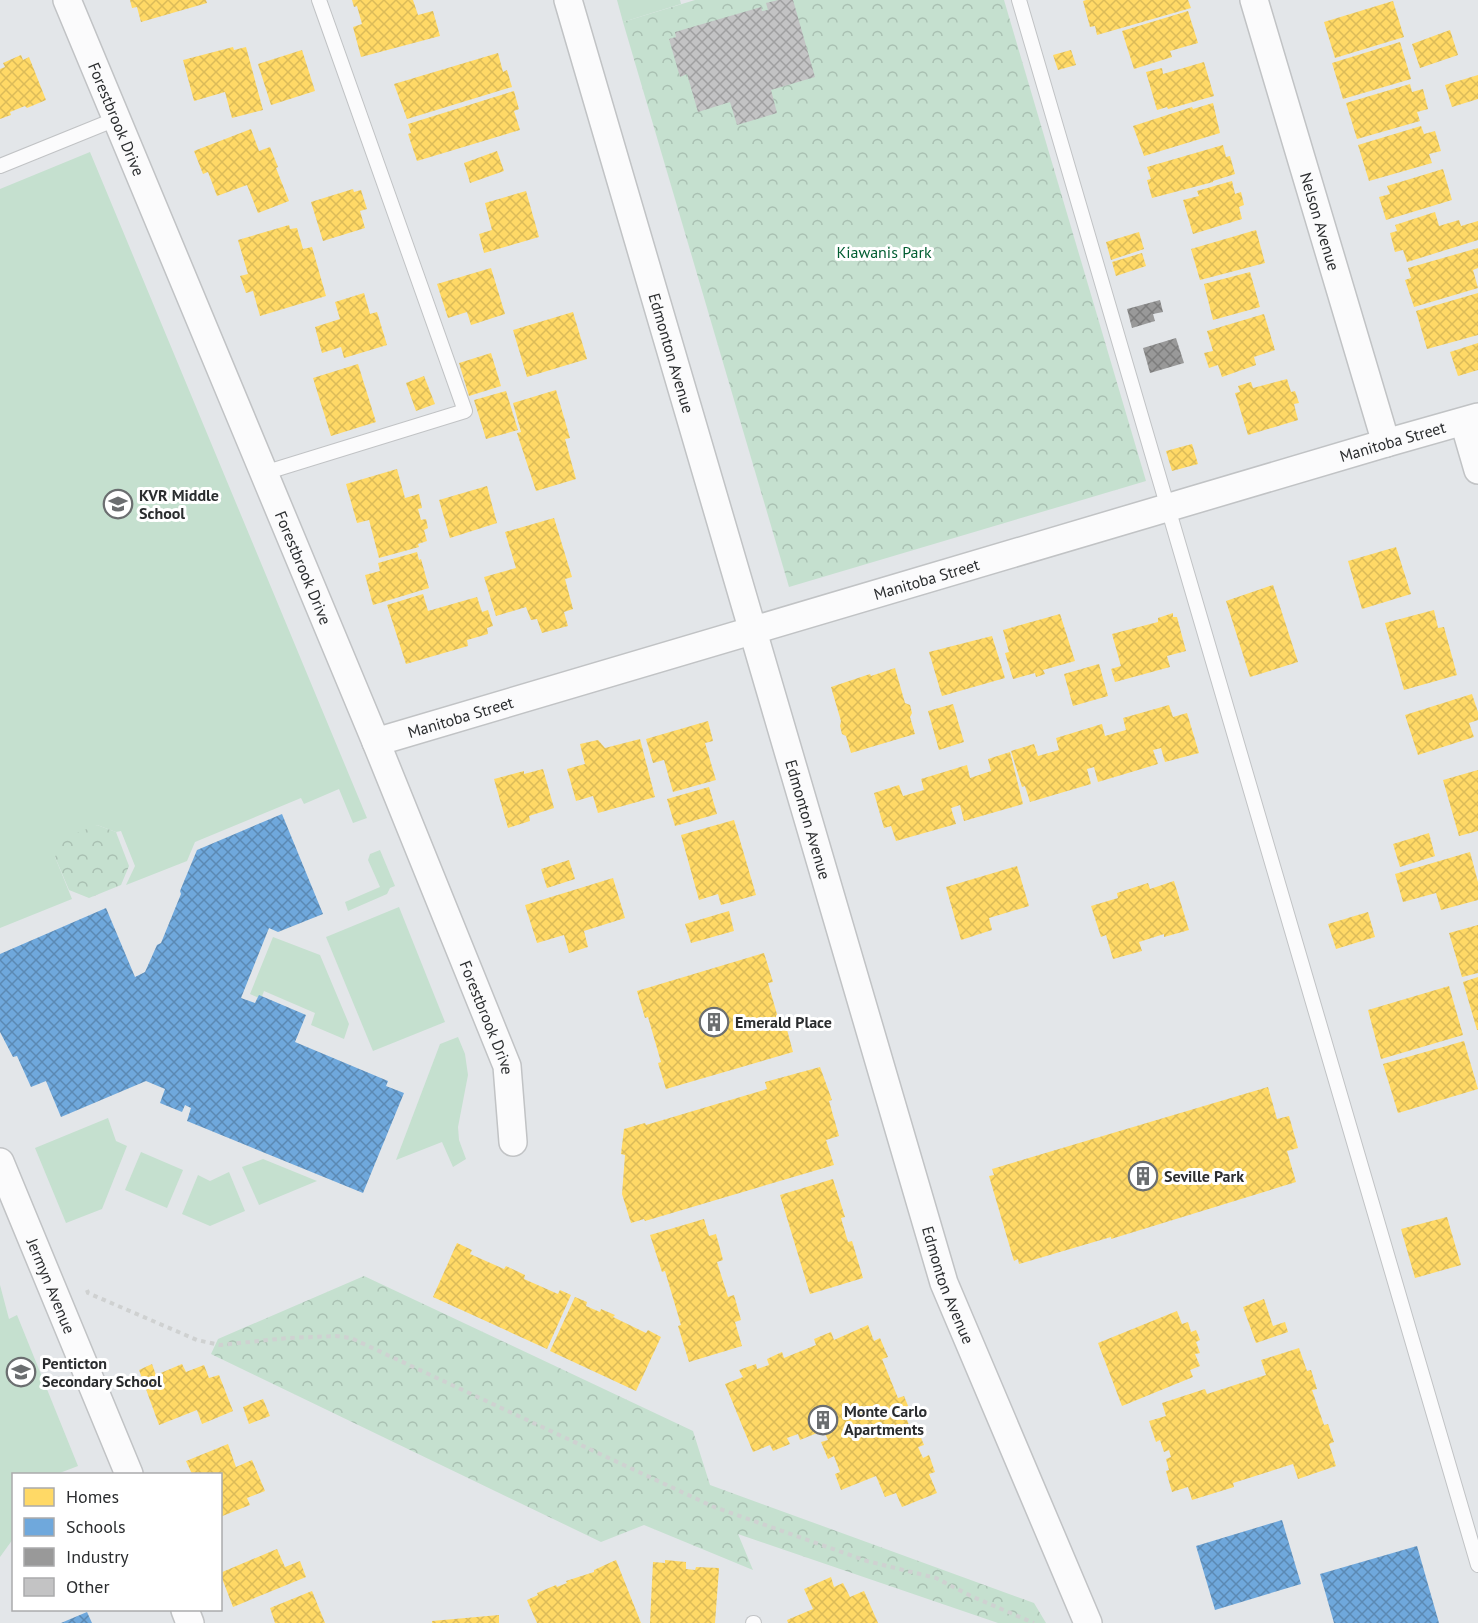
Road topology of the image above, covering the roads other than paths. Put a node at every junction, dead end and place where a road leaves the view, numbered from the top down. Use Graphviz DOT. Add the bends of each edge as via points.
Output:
graph roads {
  1 [pos="67,0"];
  2 [pos="319,0"];
  3 [pos="568,0"];
  4 [pos="1019,0"];
  5 [pos="1254,0"];
  6 [pos="116,119"];
  7 [pos="0,166"];
  8 [pos="1471,420"];
  9 [pos="1386,443"];
  10 [pos="1478,470"];
  11 [pos="264,473"];
  12 [pos="1167,507"];
  13 [pos="752,632"];
  14 [pos="376,742"];
  15 [pos="513,1142"];
  16 [pos="0,1162"];
  17 [pos="129,1473"];
  18 [pos="1478,1565"];
  19 [pos="1088,1623"];
  1 -- 6 [label="street, Forestbrook Drive"];
  2 -- 11 [label="lane" via="465,411"];
  3 -- 13 [label="street, Edmonton Avenue"];
  4 -- 12 [label="lane"];
  5 -- 9 [label="street, Nelson Avenue"];
  6 -- 7 [label="lane"];
  6 -- 11 [label="street, Forestbrook Drive"];
  8 -- 9 [label="street, Manitoba Street"];
  8 -- 10 [label="street"];
  9 -- 12 [label="street, Manitoba Street"];
  11 -- 14 [label="street, Forestbrook Drive"];
  12 -- 13 [label="street, Manitoba Street"];
  12 -- 18 [label="lane"];
  13 -- 14 [label="street, Manitoba Street"];
  13 -- 19 [label="street, Edmonton Avenue" via="945,1282"];
  14 -- 15 [label="street, Forestbrook Drive" via="507,1066"];
  16 -- 17 [label="street, Jermyn Avenue"];
}
